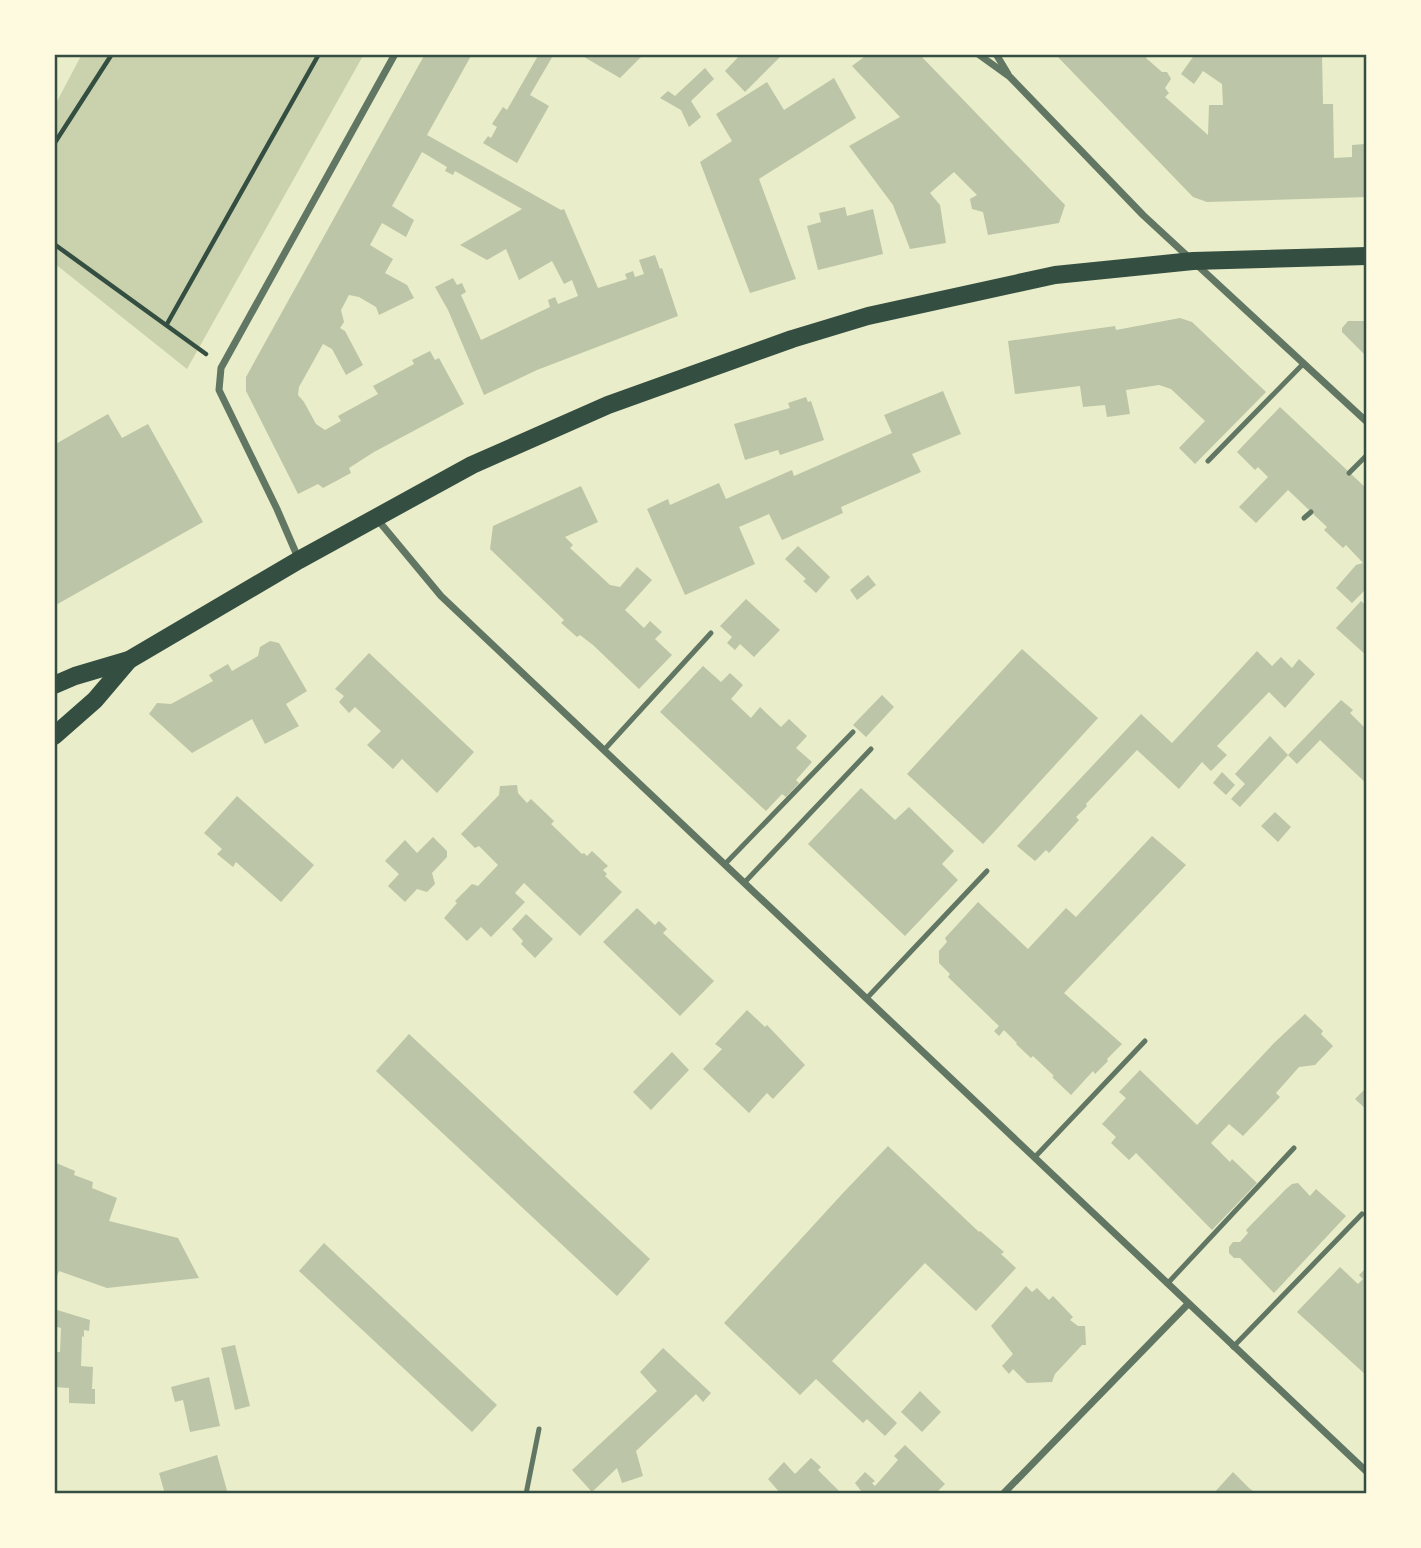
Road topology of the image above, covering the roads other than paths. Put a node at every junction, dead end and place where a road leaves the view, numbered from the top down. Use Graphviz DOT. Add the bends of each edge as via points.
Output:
graph roads {
  1 [pos="395,54"];
  2 [pos="978,54"];
  3 [pos="996,54"];
  4 [pos="1010,78"];
  5 [pos="1367,256"];
  6 [pos="1193,261"];
  7 [pos="1304,363"];
  8 [pos="1367,422"];
  9 [pos="1367,455"];
  10 [pos="1208,461"];
  11 [pos="1349,473"];
  12 [pos="1311,512"];
  13 [pos="376,517"];
  14 [pos="1304,518"];
  15 [pos="299,560"];
  16 [pos="711,633"];
  17 [pos="129,660"];
  18 [pos="64,678"];
  19 [pos="853,732"];
  20 [pos="54,736"];
  21 [pos="871,749"];
  22 [pos="604,750"];
  23 [pos="725,864"];
  24 [pos="987,872"];
  25 [pos="744,883"];
  26 [pos="866,999"];
  27 [pos="1145,1041"];
  28 [pos="1294,1148"];
  29 [pos="1034,1158"];
  30 [pos="1362,1214"];
  31 [pos="1167,1284"];
  32 [pos="1188,1304"];
  33 [pos="1233,1347"];
  34 [pos="539,1429"];
  35 [pos="1367,1472"];
  36 [pos="524,1493"];
  37 [pos="1003,1494"];
  1 -- 15 [label="street" via="221,368 219,390"];
  2 -- 4 [label="street"];
  3 -- 4 [label="street"];
  4 -- 6 [label="street"];
  5 -- 6 [label="main road"];
  6 -- 7 [label="street"];
  6 -- 13 [label="main road" via="1055,275 868,316 608,405 471,465"];
  7 -- 8 [label="street"];
  7 -- 10 [label="lane"];
  9 -- 11 [label="lane"];
  12 -- 14 [label="lane"];
  13 -- 15 [label="main road"];
  13 -- 22 [label="street" via="438,593"];
  15 -- 17 [label="main road"];
  16 -- 22 [label="lane"];
  17 -- 18 [label="main road"];
  17 -- 20 [label="main road" via="95,700"];
  19 -- 23 [label="lane"];
  21 -- 25 [label="lane"];
  22 -- 23 [label="street"];
  23 -- 25 [label="street"];
  24 -- 26 [label="lane"];
  25 -- 26 [label="street"];
  26 -- 29 [label="street"];
  27 -- 29 [label="lane"];
  28 -- 31 [label="lane"];
  29 -- 31 [label="street"];
  30 -- 33 [label="lane"];
  31 -- 32 [label="street"];
  32 -- 33 [label="street"];
  32 -- 37 [label="street"];
  33 -- 35 [label="street"];
  34 -- 36 [label="lane"];
}
